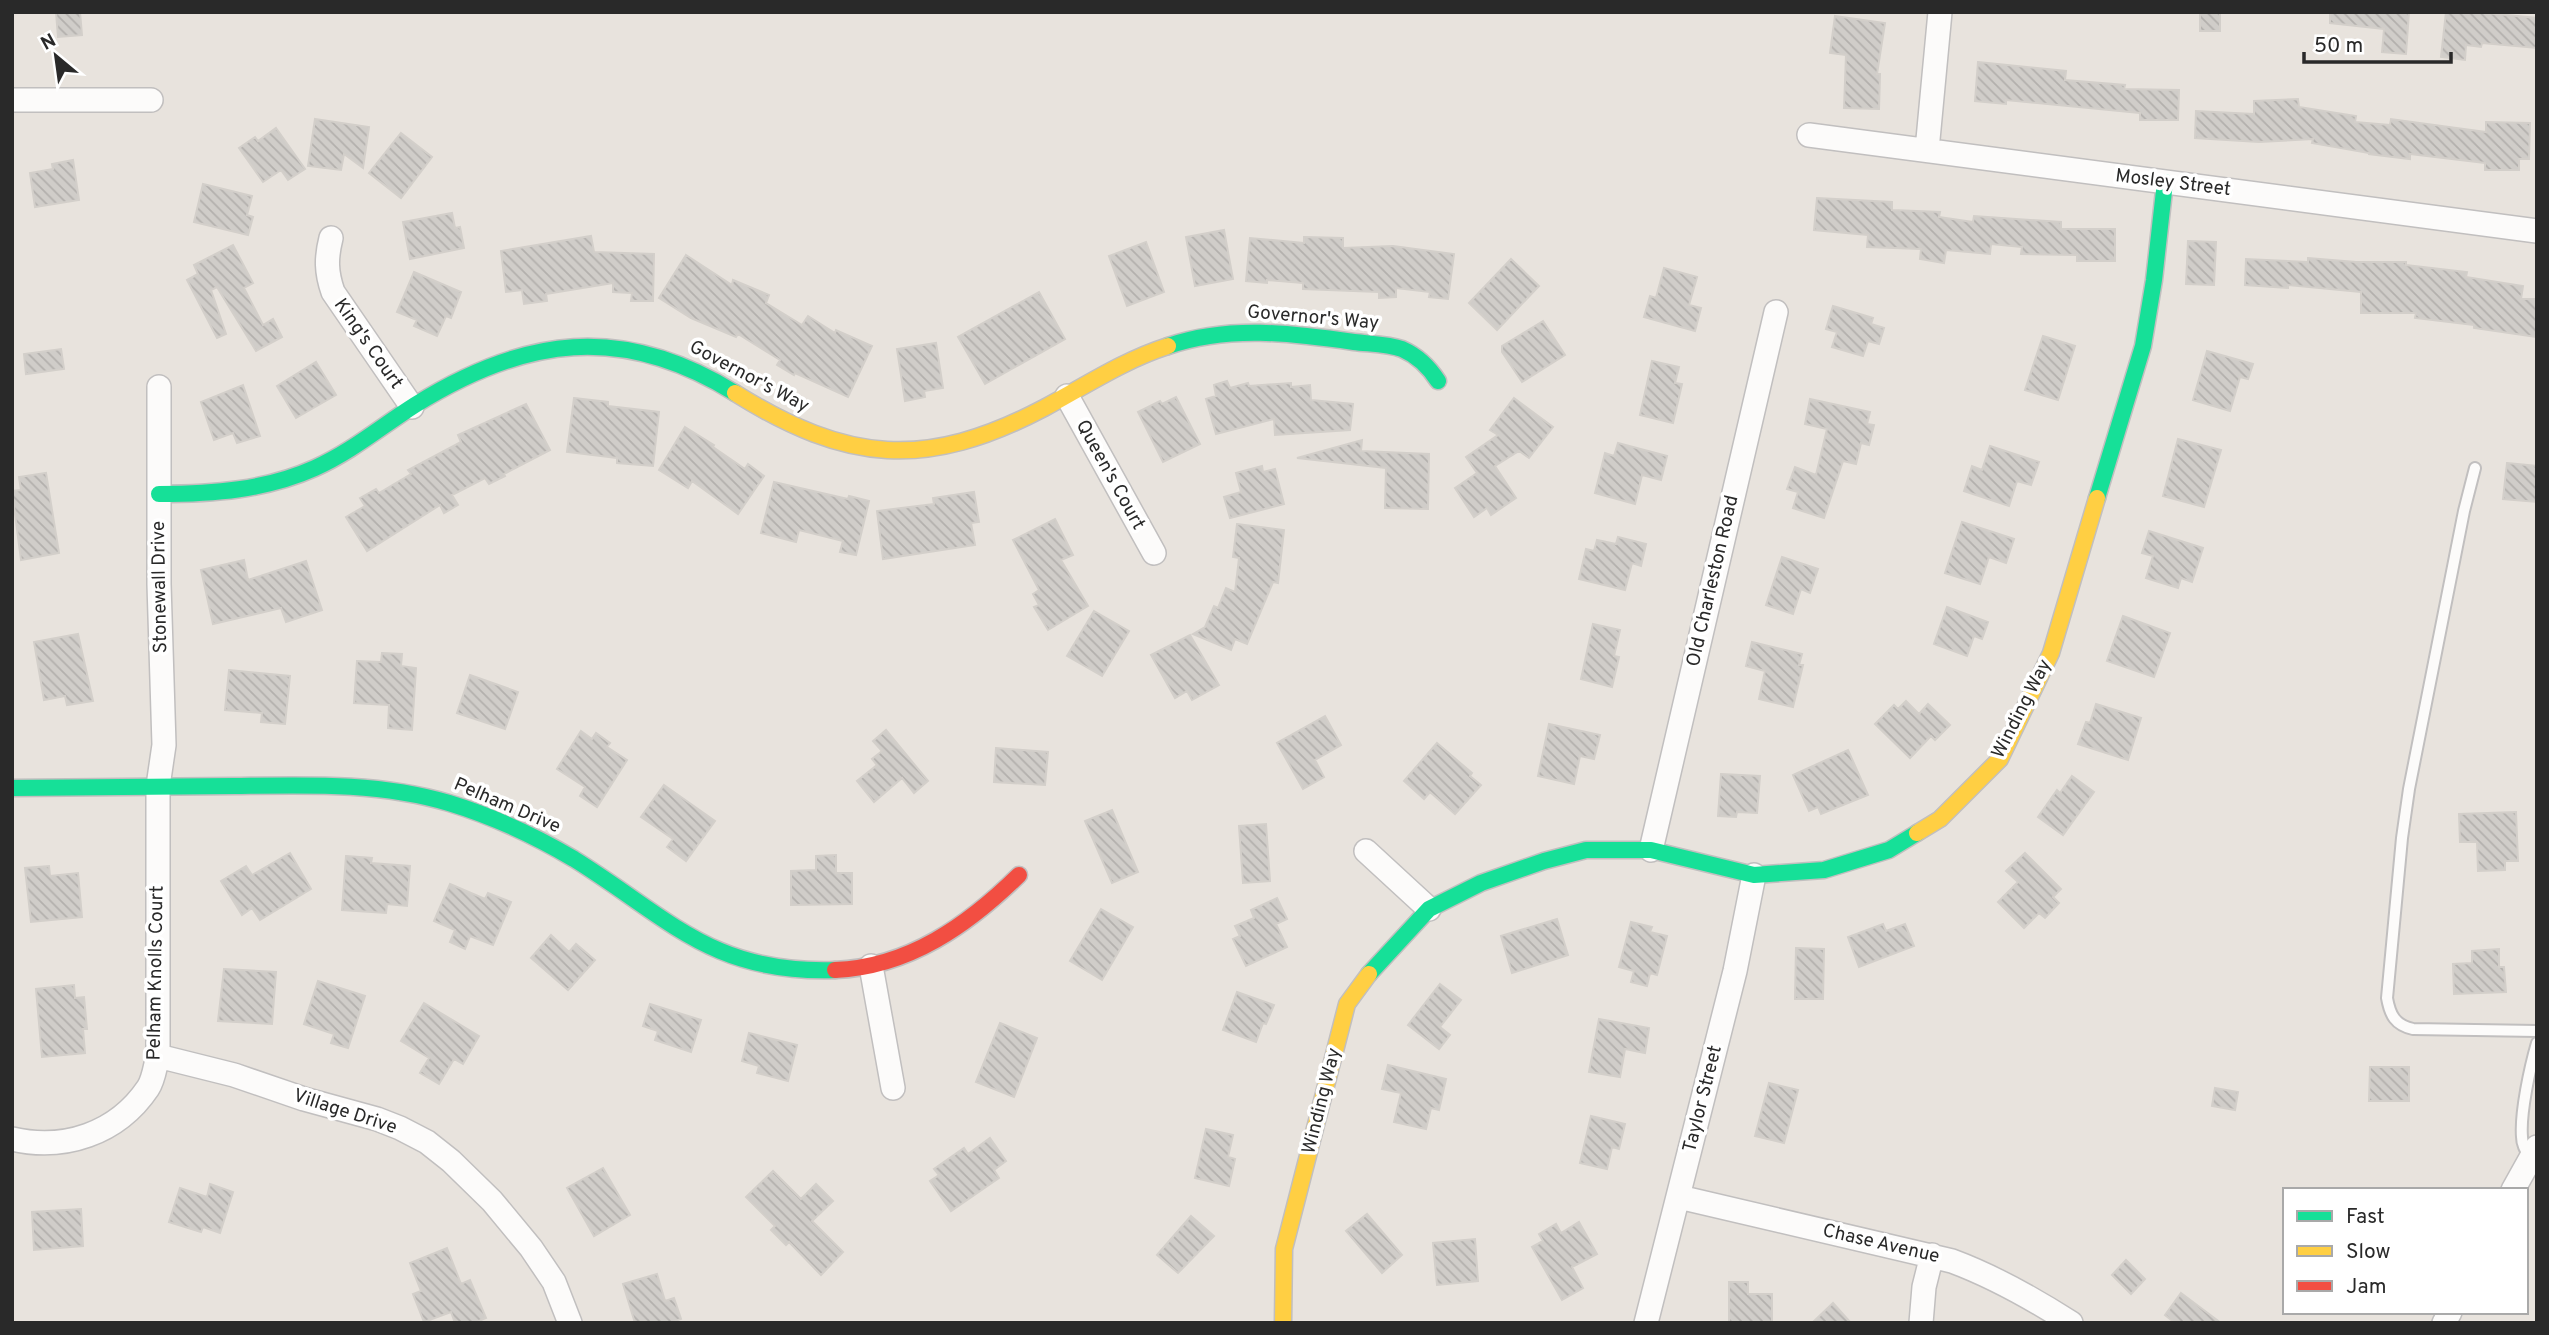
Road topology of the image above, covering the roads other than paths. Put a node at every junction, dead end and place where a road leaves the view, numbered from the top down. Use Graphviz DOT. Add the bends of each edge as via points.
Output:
graph roads {
  1 [pos="1940,12"];
  2 [pos="12,100"];
  3 [pos="151,100"];
  4 [pos="1809,135"];
  5 [pos="1927,150"];
  6 [pos="2165,182"];
  7 [pos="2537,231"];
  8 [pos="331,238"];
  9 [pos="1776,312"];
  10 [pos="1438,381"];
  11 [pos="159,387"];
  12 [pos="1067,396"];
  13 [pos="412,407"];
  14 [pos="2475,468"];
  15 [pos="159,494"];
  16 [pos="1154,553"];
  17 [pos="159,786"];
  18 [pos="12,788"];
  19 [pos="1651,850"];
  20 [pos="1366,851"];
  21 [pos="1019,875"];
  22 [pos="1754,875"];
  23 [pos="1429,909"];
  24 [pos="871,966"];
  25 [pos="2537,1031"];
  26 [pos="2537,1043"];
  27 [pos="158,1056"];
  28 [pos="893,1088"];
  29 [pos="12,1139"];
  30 [pos="2533,1153"];
  31 [pos="2514,1188"];
  32 [pos="1679,1198"];
  33 [pos="1932,1255"];
  34 [pos="570,1323"];
  35 [pos="1283,1323"];
  36 [pos="1646,1323"];
  37 [pos="1921,1323"];
  38 [pos="2071,1323"];
  1 -- 5 [label="street"];
  2 -- 3 [label="street"];
  4 -- 5 [label="street, Mosley Street"];
  5 -- 6 [label="street, Mosley Street"];
  6 -- 7 [label="street, Mosley Street"];
  6 -- 22 [label="street, Winding Way" via="2143,346 2051,653 2000,759 1940,819 1889,850 1824,870"];
  8 -- 13 [label="street, King's Court" via="326,258 333,292"];
  9 -- 19 [label="street, Old Charleston Road"];
  10 -- 12 [label="street, Governor's Way" via="1416,355 1399,348 1249,331 1201,336 1155,349"];
  11 -- 15 [label="street, Stonewall Drive"];
  12 -- 13 [label="street, Governor's Way" via="1027,419 967,442 925,450 882,450 811,434 677,362 645,353 582,347 491,364"];
  12 -- 16 [label="street, Queen's Court"];
  13 -- 15 [label="street, Governor's Way" via="310,471 270,485 208,495"];
  14 -- 25 [label="lane" via="2409,789 2387,998 2389,1011 2403,1027"];
  15 -- 17 [label="street, Stonewall Drive" via="164,744"];
  17 -- 18 [label="street, Pelham Drive"];
  17 -- 24 [label="street, Pelham Drive" via="334,785 432,798 558,850 672,927 721,953 807,971"];
  17 -- 27 [label="street, Pelham Knolls Court"];
  19 -- 22 [label="street, Winding Way"];
  19 -- 23 [label="street, Winding Way" via="1586,850 1544,861 1481,883"];
  20 -- 23 [label="street"];
  21 -- 24 [label="street, Pelham Drive" via="973,917 928,946"];
  22 -- 32 [label="street, Taylor Street"];
  23 -- 35 [label="street, Winding Way" via="1347,1004 1284,1249"];
  24 -- 28 [label="street"];
  26 -- 30 [label="lane" via="2522,1136 2525,1149"];
  27 -- 29 [label="street, Pelham Knolls Court" via="149,1086 114,1121 94,1133 50,1144"];
  27 -- 34 [label="street, Village Drive" via="377,1119 426,1142 492,1201 531,1248 554,1282"];
  30 -- 31 [label="street"];
  32 -- 33 [label="street, Chase Avenue"];
  32 -- 36 [label="street, Taylor Street"];
  33 -- 37 [label="street"];
  33 -- 38 [label="street, Chase Avenue" via="1988,1274"];
}
